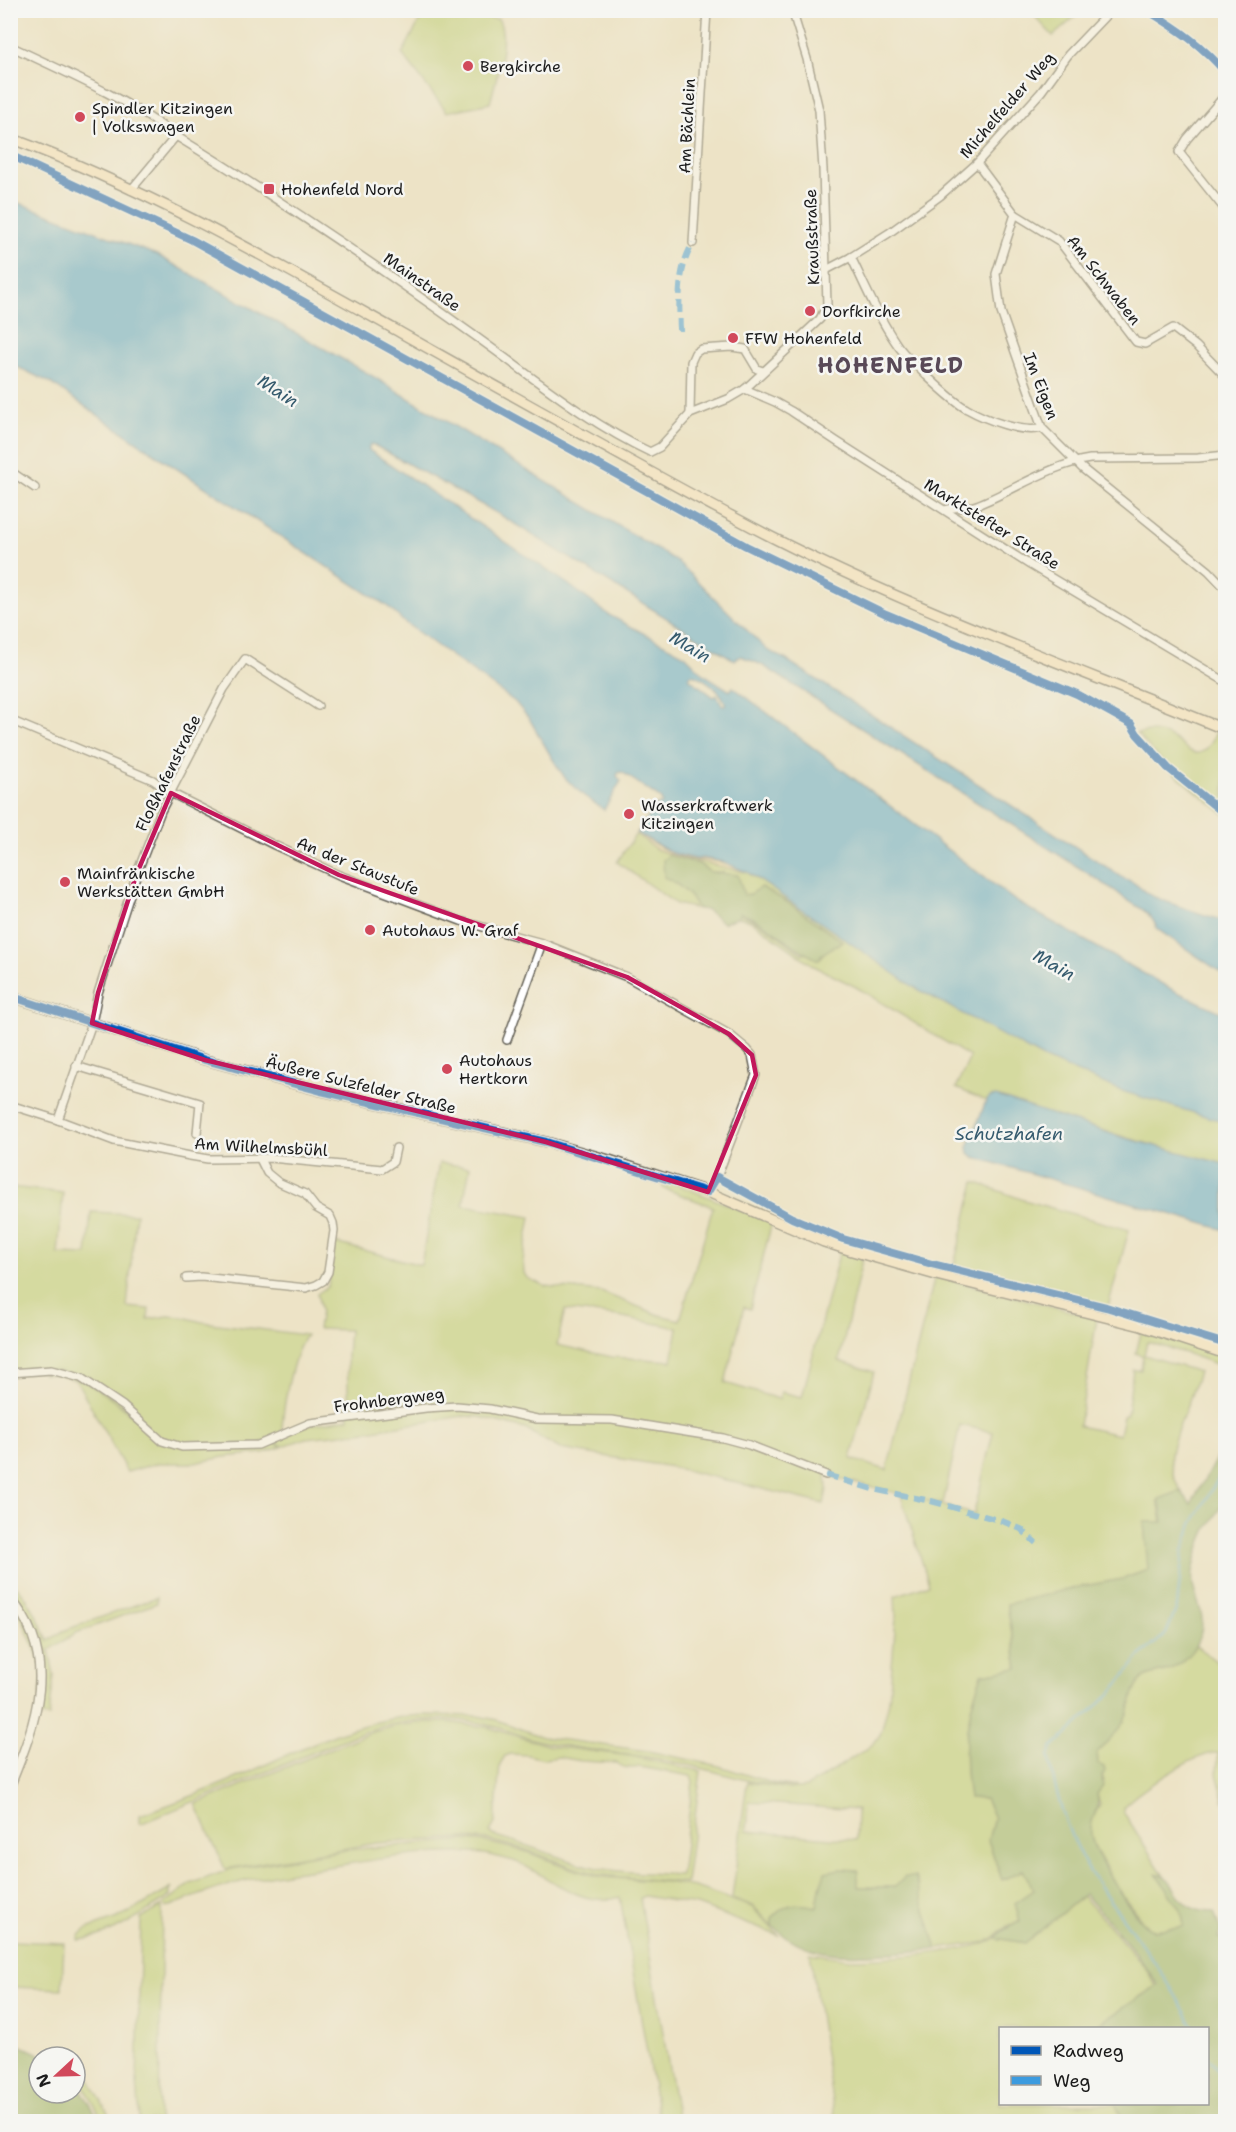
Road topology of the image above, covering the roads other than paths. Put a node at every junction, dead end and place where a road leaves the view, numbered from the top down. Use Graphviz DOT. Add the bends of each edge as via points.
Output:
graph roads {
  1 [pos="707,10"];
  2 [pos="792,10"];
  3 [pos="1111,10"];
  4 [pos="1148,10"];
  5 [pos="10,46"];
  6 [pos="1226,73"];
  7 [pos="1226,94"];
  8 [pos="176,136"];
  9 [pos="10,138"];
  10 [pos="977,163"];
  11 [pos="131,190"];
  12 [pos="1226,211"];
  13 [pos="1015,214"];
  14 [pos="693,243"];
  15 [pos="851,257"];
  16 [pos="828,268"];
  17 [pos="763,371"];
  18 [pos="1226,377"];
  19 [pos="745,389"];
  20 [pos="690,414"];
  21 [pos="1042,428"];
  22 [pos="650,452"];
  23 [pos="1226,454"];
  24 [pos="1076,461"];
  25 [pos="10,471"];
  26 [pos="35,488"];
  27 [pos="945,510"];
  28 [pos="1226,589"];
  29 [pos="1226,682"];
  30 [pos="1226,704"];
  31 [pos="318,706"];
  32 [pos="10,720"];
  33 [pos="1222,728"];
  34 [pos="171,793"];
  35 [pos="542,943"];
  36 [pos="10,996"];
  37 [pos="92,1023"];
  38 [pos="507,1040"];
  39 [pos="76,1065"];
  40 [pos="10,1105"];
  41 [pos="58,1120"];
  42 [pos="197,1133"];
  43 [pos="396,1148"];
  44 [pos="260,1158"];
  45 [pos="708,1192"];
  46 [pos="186,1278"];
  47 [pos="1226,1354"];
  48 [pos="10,1373"];
  49 [pos="826,1475"];
  50 [pos="10,1598"];
  51 [pos="10,1786"];
  1 -- 14 [label="street, Am Bächlein"];
  2 -- 16 [label="street, Kraußstraße" via="819,110"];
  3 -- 10 [label="street, Michelfelder Weg"];
  4 -- 6 [label="street" via="1193,39"];
  5 -- 8 [label="street, Mainstraße" via="155,120"];
  7 -- 12 [label="street" via="1179,153"];
  8 -- 11 [label="street"];
  8 -- 22 [label="street, Mainstraße" via="412,290 574,408"];
  9 -- 11 [label="main road"];
  10 -- 13 [label="street"];
  10 -- 15 [label="street, Michelfelder Weg" via="940,196"];
  11 -- 33 [label="main road" via="214,229 604,447 814,559"];
  13 -- 18 [label="street, Am Schwaben" via="1059,241 1136,342 1145,344 1173,328"];
  13 -- 21 [label="street, Im Eigen" via="996,274 997,284 1001,312"];
  15 -- 16 [label="street, Michelfelder Weg"];
  15 -- 21 [label="street" via="897,345 940,387 966,409 1015,428"];
  16 -- 17 [label="street, Kraußstraße" via="827,305 820,319"];
  17 -- 19 [label="street, Kraußstraße"];
  17 -- 20 [label="street" via="757,369 745,349 701,349 691,362"];
  19 -- 20 [label="street, Kraußstraße"];
  19 -- 27 [label="street, Marktstefter Straße" via="791,411"];
  20 -- 22 [label="street, Kraußstraße" via="660,447"];
  21 -- 24 [label="street, Im Eigen"];
  23 -- 24 [label="street"];
  24 -- 27 [label="street" via="974,506"];
  24 -- 28 [label="street, Im Eigen"];
  25 -- 26 [label="street"];
  27 -- 29 [label="street, Marktstefter Straße"];
  30 -- 33 [label="street"];
  31 -- 34 [label="street, Floßhafenstraße" via="245,659 224,689"];
  32 -- 34 [label="street, An der Staustufe" via="153,780"];
  34 -- 35 [label="street, An der Staustufe" via="339,875 461,921"];
  34 -- 37 [label="street, Floßhafenstraße" via="137,873"];
  35 -- 38 [label="street"];
  35 -- 45 [label="street, An der Staustufe" via="627,977 667,998 729,1034 752,1055 756,1068 754,1083"];
  36 -- 37 [label="main road, Äußere Sulzfelder Straße"];
  37 -- 39 [label="street, Floßhafenstraße"];
  37 -- 45 [label="main road, Äußere Sulzfelder Straße" via="205,1060 546,1142"];
  39 -- 41 [label="street, Floßhafenstraße"];
  39 -- 42 [label="street" via="200,1103"];
  40 -- 41 [label="street, Am Wilhelmsbühl"];
  41 -- 44 [label="street, Am Wilhelmsbühl" via="114,1141 189,1156"];
  43 -- 44 [label="street, Am Wilhelmsbühl" via="393,1162 382,1169"];
  44 -- 46 [label="street" via="267,1173 305,1194 316,1208 330,1216 334,1231 323,1281 306,1288"];
  45 -- 47 [label="main road, Äußere Sulzfelder Straße" via="824,1242 936,1275 1141,1326"];
  48 -- 49 [label="street, Frohnbergweg" via="51,1370 81,1378 123,1406 162,1441 182,1447 258,1445 316,1422 457,1406 537,1419 612,1420 723,1438"];
  50 -- 51 [label="street" via="33,1635 40,1685 36,1716"];
}
